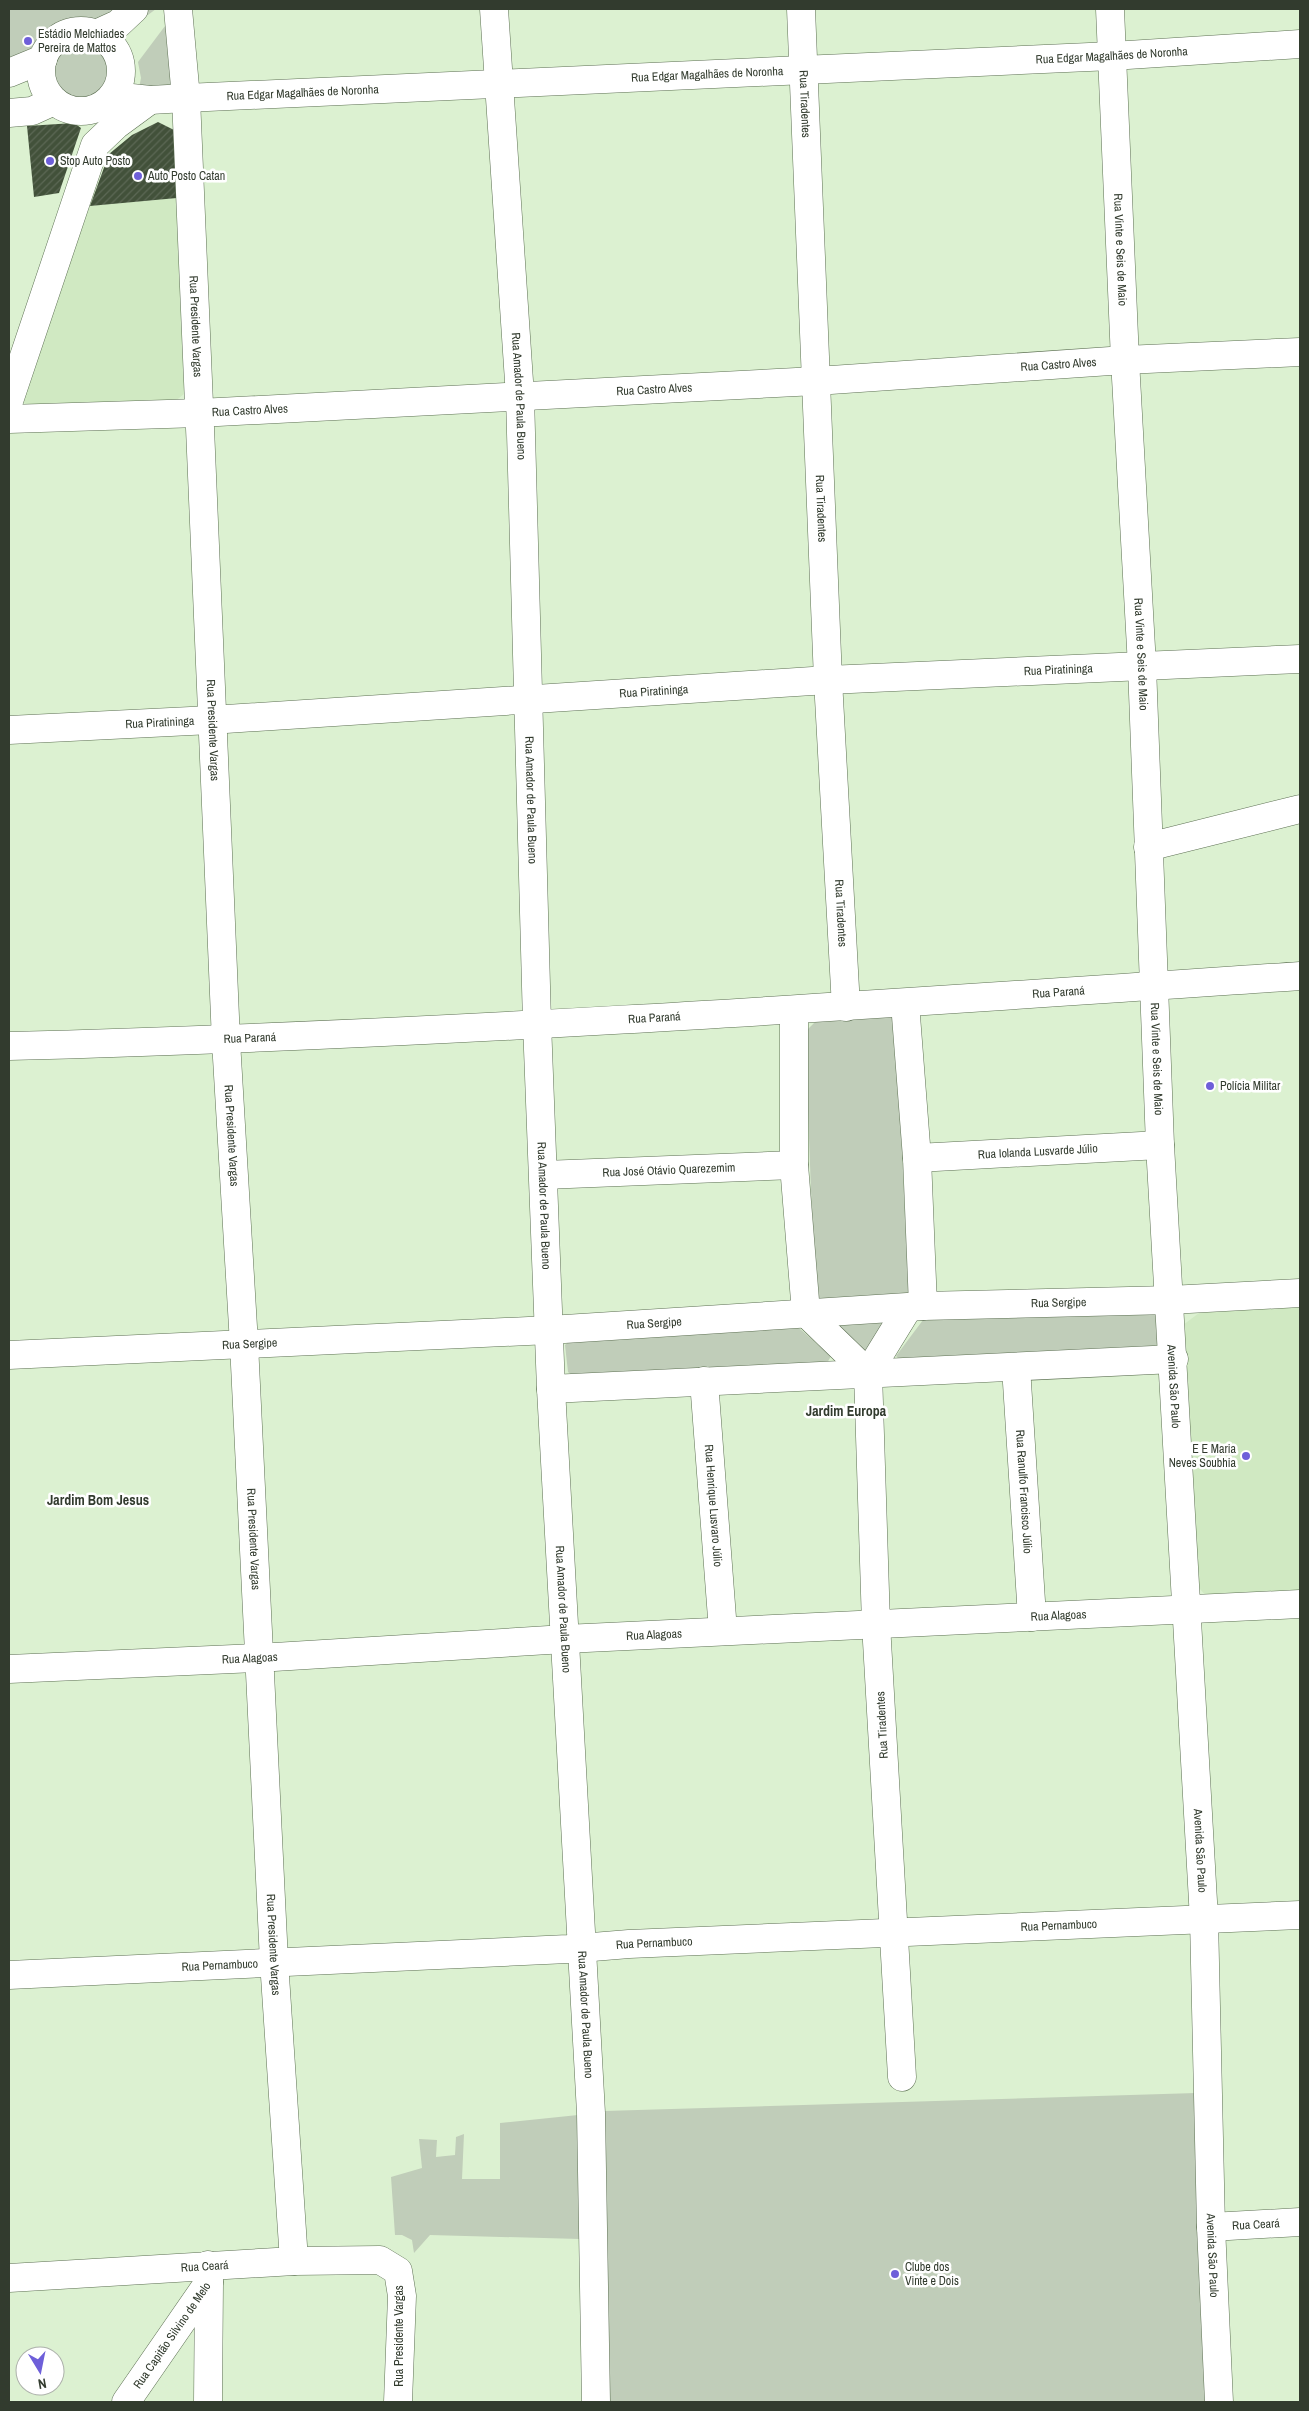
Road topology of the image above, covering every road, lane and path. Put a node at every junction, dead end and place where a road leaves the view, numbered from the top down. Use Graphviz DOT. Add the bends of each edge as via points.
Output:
graph roads {
  1 [pos="134,9"];
  2 [pos="178,9"];
  3 [pos="494,9"];
  4 [pos="801,9"];
  5 [pos="1110,9"];
  6 [pos="96,34"];
  7 [pos="1300,44"];
  8 [pos="1112,56"];
  9 [pos="43,59"];
  10 [pos="804,68"];
  11 [pos="9,73"];
  12 [pos="499,83"];
  13 [pos="186,98"];
  14 [pos="150,100"];
  15 [pos="54,101"];
  16 [pos="108,101"];
  17 [pos="9,113"];
  18 [pos="86,166"];
  19 [pos="1300,352"];
  20 [pos="1125,360"];
  21 [pos="816,381"];
  22 [pos="520,396"];
  23 [pos="9,401"];
  24 [pos="199,413"];
  25 [pos="9,419"];
  26 [pos="1300,659"];
  27 [pos="1142,666"];
  28 [pos="828,680"];
  29 [pos="529,699"];
  30 [pos="211,720"];
  31 [pos="9,730"];
  32 [pos="1300,809"];
  33 [pos="1148,847"];
  34 [pos="1300,976"];
  35 [pos="1153,986"];
  36 [pos="906,1003"];
  37 [pos="846,1007"];
  38 [pos="794,1011"];
  39 [pos="537,1023"];
  40 [pos="226,1040"];
  41 [pos="9,1046"];
  42 [pos="1160,1145"];
  43 [pos="917,1158"];
  44 [pos="794,1165"];
  45 [pos="544,1175"];
  46 [pos="1300,1293"];
  47 [pos="1170,1300"];
  48 [pos="916,1307"];
  49 [pos="806,1313"];
  50 [pos="549,1330"];
  51 [pos="244,1344"];
  52 [pos="9,1354"];
  53 [pos="1174,1359"];
  54 [pos="1016,1367"];
  55 [pos="868,1373"];
  56 [pos="704,1381"];
  57 [pos="551,1389"];
  58 [pos="1300,1604"];
  59 [pos="1186,1610"];
  60 [pos="1032,1617"];
  61 [pos="876,1624"];
  62 [pos="723,1631"];
  63 [pos="565,1639"];
  64 [pos="258,1658"];
  65 [pos="9,1669"];
  66 [pos="1300,1915"];
  67 [pos="1204,1919"];
  68 [pos="893,1933"];
  69 [pos="583,1947"];
  70 [pos="274,1961"];
  71 [pos="9,1975"];
  72 [pos="902,2077"];
  73 [pos="1300,2222"];
  74 [pos="1211,2227"];
  75 [pos="294,2260"];
  76 [pos="398,2271"];
  77 [pos="208,2274"];
  78 [pos="9,2278"];
  79 [pos="126,2402"];
  80 [pos="208,2402"];
  81 [pos="398,2402"];
  82 [pos="596,2402"];
  83 [pos="1219,2402"];
  1 -- 6 [label="street" via="118,24"];
  2 -- 13 [label="street, Rua Presidente Vargas"];
  3 -- 12 [label="street, Rua Amador de Paula Bueno"];
  4 -- 10 [label="street, Rua Tiradentes"];
  5 -- 8 [label="street, Rua Vinte e Seis de Maio"];
  6 -- 9 [label="street" via="80,31 64,35 51,44"];
  6 -- 16 [label="street" via="109,42 118,54 122,69 120,83"];
  7 -- 8 [label="street, Rua Edgar Magalhães de Noronha"];
  8 -- 10 [label="street, Rua Edgar Magalhães de Noronha"];
  8 -- 20 [label="street, Rua Vinte e Seis de Maio"];
  9 -- 11 [label="street"];
  9 -- 15 [label="street" via="41,74"];
  10 -- 12 [label="street, Rua Edgar Magalhães de Noronha"];
  10 -- 21 [label="street, Rua Tiradentes"];
  12 -- 13 [label="street, Rua Edgar Magalhães de Noronha"];
  12 -- 22 [label="street, Rua Amador de Paula Bueno"];
  13 -- 14 [label="street, Rua Edgar Magalhães de Noronha"];
  13 -- 24 [label="street, Rua Presidente Vargas"];
  14 -- 16 [label="street, Rua Edgar Magalhães de Noronha"];
  14 -- 18 [label="street" via="95,145"];
  15 -- 16 [label="street" via="69,110 87,111"];
  15 -- 17 [label="street" via="32,111"];
  16 -- 18 [label="street"];
  18 -- 23 [label="street"];
  19 -- 20 [label="street, Rua Castro Alves"];
  20 -- 21 [label="street, Rua Castro Alves"];
  20 -- 27 [label="street, Rua Vinte e Seis de Maio"];
  21 -- 22 [label="street, Rua Castro Alves"];
  21 -- 28 [label="street, Rua Tiradentes"];
  22 -- 24 [label="street, Rua Castro Alves"];
  22 -- 29 [label="street, Rua Amador de Paula Bueno"];
  24 -- 25 [label="street, Rua Castro Alves"];
  24 -- 30 [label="street, Rua Presidente Vargas"];
  26 -- 27 [label="street, Rua Piratininga"];
  27 -- 28 [label="street, Rua Piratininga"];
  27 -- 33 [label="street, Rua Vinte e Seis de Maio"];
  28 -- 29 [label="street, Rua Piratininga"];
  28 -- 37 [label="street, Rua Tiradentes"];
  29 -- 30 [label="street, Rua Piratininga"];
  29 -- 39 [label="street, Rua Amador de Paula Bueno"];
  30 -- 31 [label="street, Rua Piratininga"];
  30 -- 40 [label="street, Rua Presidente Vargas"];
  32 -- 33 [label="street"];
  33 -- 35 [label="street, Rua Vinte e Seis de Maio"];
  34 -- 35 [label="street, Rua Paraná"];
  35 -- 36 [label="street, Rua Paraná"];
  35 -- 42 [label="street, Rua Vinte e Seis de Maio"];
  36 -- 37 [label="street, Rua Paraná"];
  36 -- 43 [label="street"];
  37 -- 38 [label="street, Rua Paraná"];
  38 -- 39 [label="street, Rua Paraná"];
  38 -- 44 [label="street"];
  39 -- 40 [label="street, Rua Paraná"];
  39 -- 45 [label="street, Rua Amador de Paula Bueno"];
  40 -- 41 [label="street, Rua Paraná"];
  40 -- 51 [label="street, Rua Presidente Vargas"];
  42 -- 43 [label="street, Rua Iolanda Lusvarde Júlio"];
  42 -- 47 [label="street, Rua Vinte e Seis de Maio"];
  43 -- 48 [label="street"];
  44 -- 45 [label="street, Rua José Otávio Quarezemim"];
  44 -- 49 [label="street"];
  45 -- 50 [label="street, Rua Amador de Paula Bueno"];
  46 -- 47 [label="street, Rua Sergipe"];
  47 -- 48 [label="street, Rua Sergipe"];
  47 -- 53 [label="street, Avenida São Paulo"];
  48 -- 49 [label="street, Rua Sergipe"];
  48 -- 55 [label="street"];
  49 -- 50 [label="street, Rua Sergipe"];
  49 -- 55 [label="street"];
  50 -- 51 [label="street, Rua Sergipe"];
  50 -- 57 [label="street, Rua Amador de Paula Bueno"];
  51 -- 52 [label="street, Rua Sergipe"];
  51 -- 64 [label="street, Rua Presidente Vargas"];
  53 -- 54 [label="street"];
  53 -- 59 [label="street, Avenida São Paulo"];
  54 -- 55 [label="street"];
  54 -- 60 [label="street, Rua Ranulfo Francisco Júlio"];
  55 -- 56 [label="street"];
  55 -- 61 [label="street, Rua Tiradentes"];
  56 -- 57 [label="street"];
  56 -- 62 [label="street, Rua Henrique Lusvaro Júlio"];
  57 -- 63 [label="street, Rua Amador de Paula Bueno"];
  58 -- 59 [label="street, Rua Alagoas"];
  59 -- 60 [label="street, Rua Alagoas"];
  59 -- 67 [label="street, Avenida São Paulo"];
  60 -- 61 [label="street, Rua Alagoas"];
  61 -- 62 [label="street, Rua Alagoas"];
  61 -- 68 [label="street, Rua Tiradentes"];
  62 -- 63 [label="street, Rua Alagoas"];
  63 -- 64 [label="street, Rua Alagoas"];
  63 -- 69 [label="street, Rua Amador de Paula Bueno"];
  64 -- 65 [label="street, Rua Alagoas"];
  64 -- 70 [label="street, Rua Presidente Vargas"];
  66 -- 67 [label="street, Rua Pernambuco"];
  67 -- 68 [label="street, Rua Pernambuco"];
  67 -- 74 [label="street, Avenida São Paulo"];
  68 -- 69 [label="street, Rua Pernambuco"];
  68 -- 72 [label="street, Rua Tiradentes"];
  69 -- 70 [label="street, Rua Pernambuco"];
  69 -- 82 [label="street, Rua Amador de Paula Bueno" via="591,2113"];
  70 -- 71 [label="street, Rua Pernambuco"];
  70 -- 75 [label="street, Rua Presidente Vargas"];
  73 -- 74 [label="street, Rua Ceará"];
  74 -- 83 [label="street, Avenida São Paulo"];
  75 -- 76 [label="street, Rua Ceará" via="380,2260"];
  75 -- 77 [label="street, Rua Ceará"];
  76 -- 81 [label="street, Rua Presidente Vargas" via="402,2296"];
  77 -- 78 [label="street, Rua Ceará"];
  77 -- 79 [label="street, Rua Capitão Silvino de Melo"];
  77 -- 80 [label="street"];
}
